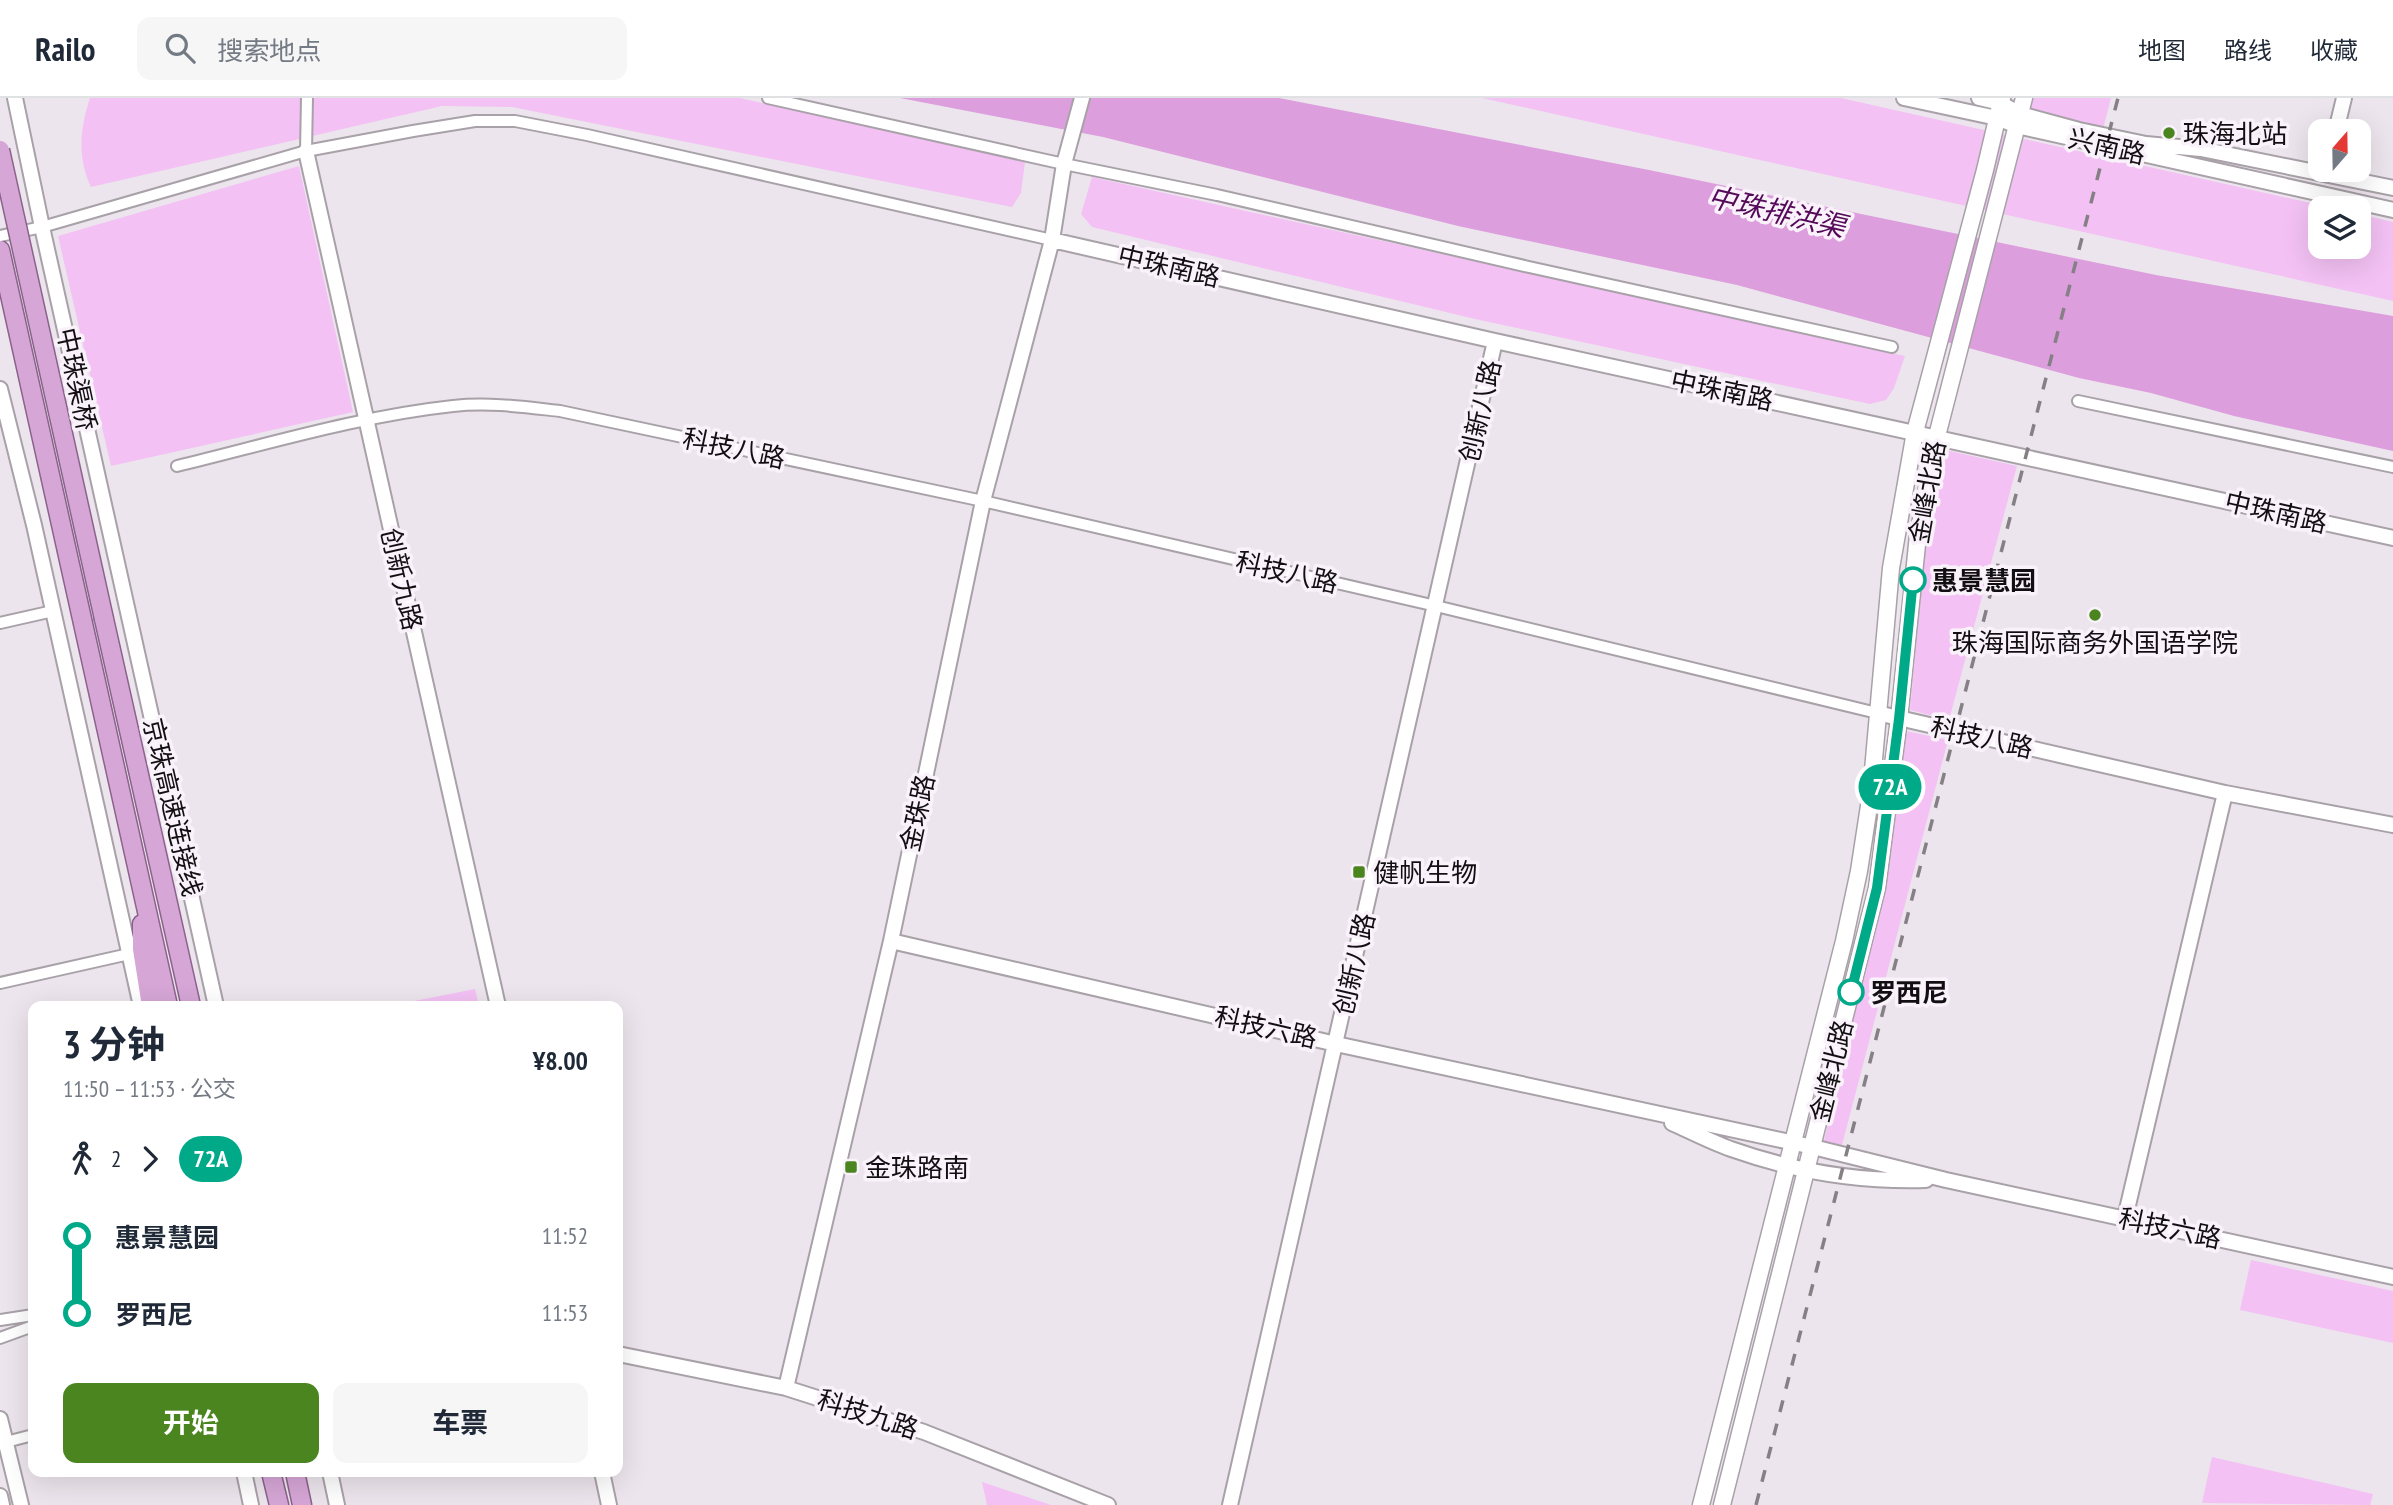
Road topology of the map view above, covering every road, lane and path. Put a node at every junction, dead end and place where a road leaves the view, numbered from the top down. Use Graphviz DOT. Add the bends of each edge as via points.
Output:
graph roads {
  1 [pos="16,98"];
  2 [pos="307,98"];
  3 [pos="768,98"];
  4 [pos="1082,98"];
  5 [pos="1903,98"];
  6 [pos="1979,98"];
  7 [pos="2344,98"];
  8 [pos="1999,106"];
  9 [pos="2020,113"];
  10 [pos="2339,119"];
  11 [pos="0,150"];
  12 [pos="306,152"];
  13 [pos="1064,164"];
  14 [pos="2308,168"];
  15 [pos="2325,182"];
  16 [pos="2370,182"];
  17 [pos="2393,188"];
  18 [pos="2322,194"];
  19 [pos="2393,210"];
  20 [pos="41,227"];
  21 [pos="0,236"];
  22 [pos="1052,240"];
  23 [pos="0,250"];
  24 [pos="1495,341"];
  25 [pos="1892,347"];
  26 [pos="0,389"];
  27 [pos="2078,401"];
  28 [pos="367,421"];
  29 [pos="1915,432"];
  30 [pos="1937,436"];
  31 [pos="177,466"];
  32 [pos="2393,467"];
  33 [pos="983,501"];
  34 [pos="2393,538"];
  35 [pos="1436,606"];
  36 [pos="53,611"];
  37 [pos="104,619"];
  38 [pos="82,620"];
  39 [pos="0,623"];
  40 [pos="1877,713"];
  41 [pos="1899,719"];
  42 [pos="2225,793"];
  43 [pos="2393,825"];
  44 [pos="141,886"];
  45 [pos="891,941"];
  46 [pos="130,954"];
  47 [pos="0,983"];
  48 [pos="140,1001"];
  49 [pos="150,1001"];
  50 [pos="167,1001"];
  51 [pos="190,1001"];
  52 [pos="215,1001"];
  53 [pos="497,1001"];
  54 [pos="1336,1044"];
  55 [pos="1642,1110"];
  56 [pos="1794,1143"];
  57 [pos="1813,1147"];
  58 [pos="1788,1166"];
  59 [pos="1807,1170"];
  60 [pos="1946,1180"];
  61 [pos="2125,1218"];
  62 [pos="2393,1277"];
  63 [pos="28,1316"];
  64 [pos="0,1320"];
  65 [pos="28,1328"];
  66 [pos="0,1338"];
  67 [pos="623,1354"];
  68 [pos="786,1388"];
  69 [pos="0,1419"];
  70 [pos="28,1437"];
  71 [pos="6,1442"];
  72 [pos="245,1477"];
  73 [pos="272,1477"];
  74 [pos="296,1477"];
  75 [pos="331,1477"];
  76 [pos="603,1477"];
  77 [pos="0,1496"];
  78 [pos="2,1505"];
  79 [pos="21,1505"];
  80 [pos="251,1505"];
  81 [pos="279,1505"];
  82 [pos="302,1505"];
  83 [pos="337,1505"];
  84 [pos="609,1505"];
  85 [pos="1108,1505"];
  86 [pos="1230,1505"];
  87 [pos="1701,1505"];
  88 [pos="1722,1505"];
  1 -- 20 [label="street"];
  2 -- 12 [label="street"];
  3 -- 13 [label="street"];
  4 -- 13 [label="street, 金珠路"];
  5 -- 8 [label="street, 兴南路"];
  6 -- 8 [label="street, 兴南路"];
  7 -- 10 [label="street"];
  8 -- 9 [label="street, 兴南路"];
  8 -- 29 [label="main road, 金峰北路"];
  9 -- 14 [label="street, 兴南路" via="2146,144"];
  9 -- 18 [label="street, 兴南路"];
  9 -- 30 [label="main road, 金峰北路"];
  11 -- 37 [label="highway, 中珠渠桥, bridge"];
  12 -- 20 [label="street"];
  12 -- 22 [label="street" via="475,121 515,121"];
  12 -- 28 [label="street, 创新九路"];
  13 -- 22 [label="street, 金珠路"];
  13 -- 25 [label="street"];
  15 -- 18 [label="street"];
  16 -- 17 [label="street, 兴南路"];
  18 -- 19 [label="street, 兴南路"];
  20 -- 21 [label="street"];
  20 -- 52 [label="street"];
  22 -- 24 [label="street, 中珠南路"];
  22 -- 33 [label="street, 金珠路"];
  23 -- 38 [label="highway, 中珠渠桥"];
  24 -- 29 [label="street, 中珠南路"];
  24 -- 35 [label="street, 创新八路"];
  26 -- 36 [label="street"];
  27 -- 32 [label="street"];
  28 -- 31 [label="street, 科技八路"];
  28 -- 33 [label="street, 科技八路" via="455,406 560,411"];
  28 -- 53 [label="street, 创新九路"];
  29 -- 30 [label="street, 中珠南路"];
  29 -- 40 [label="main road, 金峰北路" via="1891,568"];
  30 -- 34 [label="street, 中珠南路"];
  30 -- 41 [label="main road, 金峰北路" via="1917,535"];
  33 -- 35 [label="street, 科技八路"];
  33 -- 45 [label="street, 金珠路"];
  35 -- 40 [label="street, 科技八路"];
  35 -- 54 [label="street, 创新八路"];
  36 -- 39 [label="street"];
  36 -- 46 [label="street"];
  37 -- 51 [label="highway, 京珠高速连接线"];
  38 -- 44 [label="highway, 京珠高速连接线"];
  40 -- 41 [label="street, 科技八路"];
  40 -- 56 [label="main road, 金峰北路" via="1859,871"];
  41 -- 42 [label="street, 科技八路"];
  41 -- 57 [label="main road, 金峰北路" via="1877,888"];
  42 -- 43 [label="street, 科技八路"];
  42 -- 61 [label="street"];
  44 -- 49 [label="highway" via="142,949"];
  44 -- 50 [label="highway, 京珠高速连接线"];
  45 -- 54 [label="street, 科技六路"];
  45 -- 68 [label="street, 金珠路"];
  46 -- 47 [label="street"];
  46 -- 48 [label="street"];
  54 -- 55 [label="street, 科技六路"];
  54 -- 86 [label="street, 创新八路"];
  55 -- 56 [label="street, 科技六路"];
  55 -- 58 [label="street, 科技六路" via="1731,1149"];
  56 -- 57 [label="street, 科技六路"];
  56 -- 58 [label="main road, 金峰北路"];
  57 -- 59 [label="main road, 金峰北路"];
  57 -- 60 [label="street, 科技六路"];
  58 -- 59 [label="street, 科技六路"];
  58 -- 87 [label="main road, 金峰北路"];
  59 -- 60 [label="street, 科技六路" via="1890,1181"];
  59 -- 88 [label="main road, 金峰北路"];
  60 -- 61 [label="street, 科技六路"];
  61 -- 62 [label="street, 科技六路"];
  63 -- 64 [label="street"];
  65 -- 66 [label="street"];
  67 -- 68 [label="street, 科技九路"];
  68 -- 85 [label="street, 科技九路" via="924,1432"];
  69 -- 71 [label="street"];
  70 -- 71 [label="street"];
  71 -- 79 [label="street"];
  72 -- 80 [label="street"];
  73 -- 81 [label="highway"];
  74 -- 82 [label="highway"];
  75 -- 83 [label="street"];
  76 -- 84 [label="street"];
  77 -- 78 [label="street"];
}
